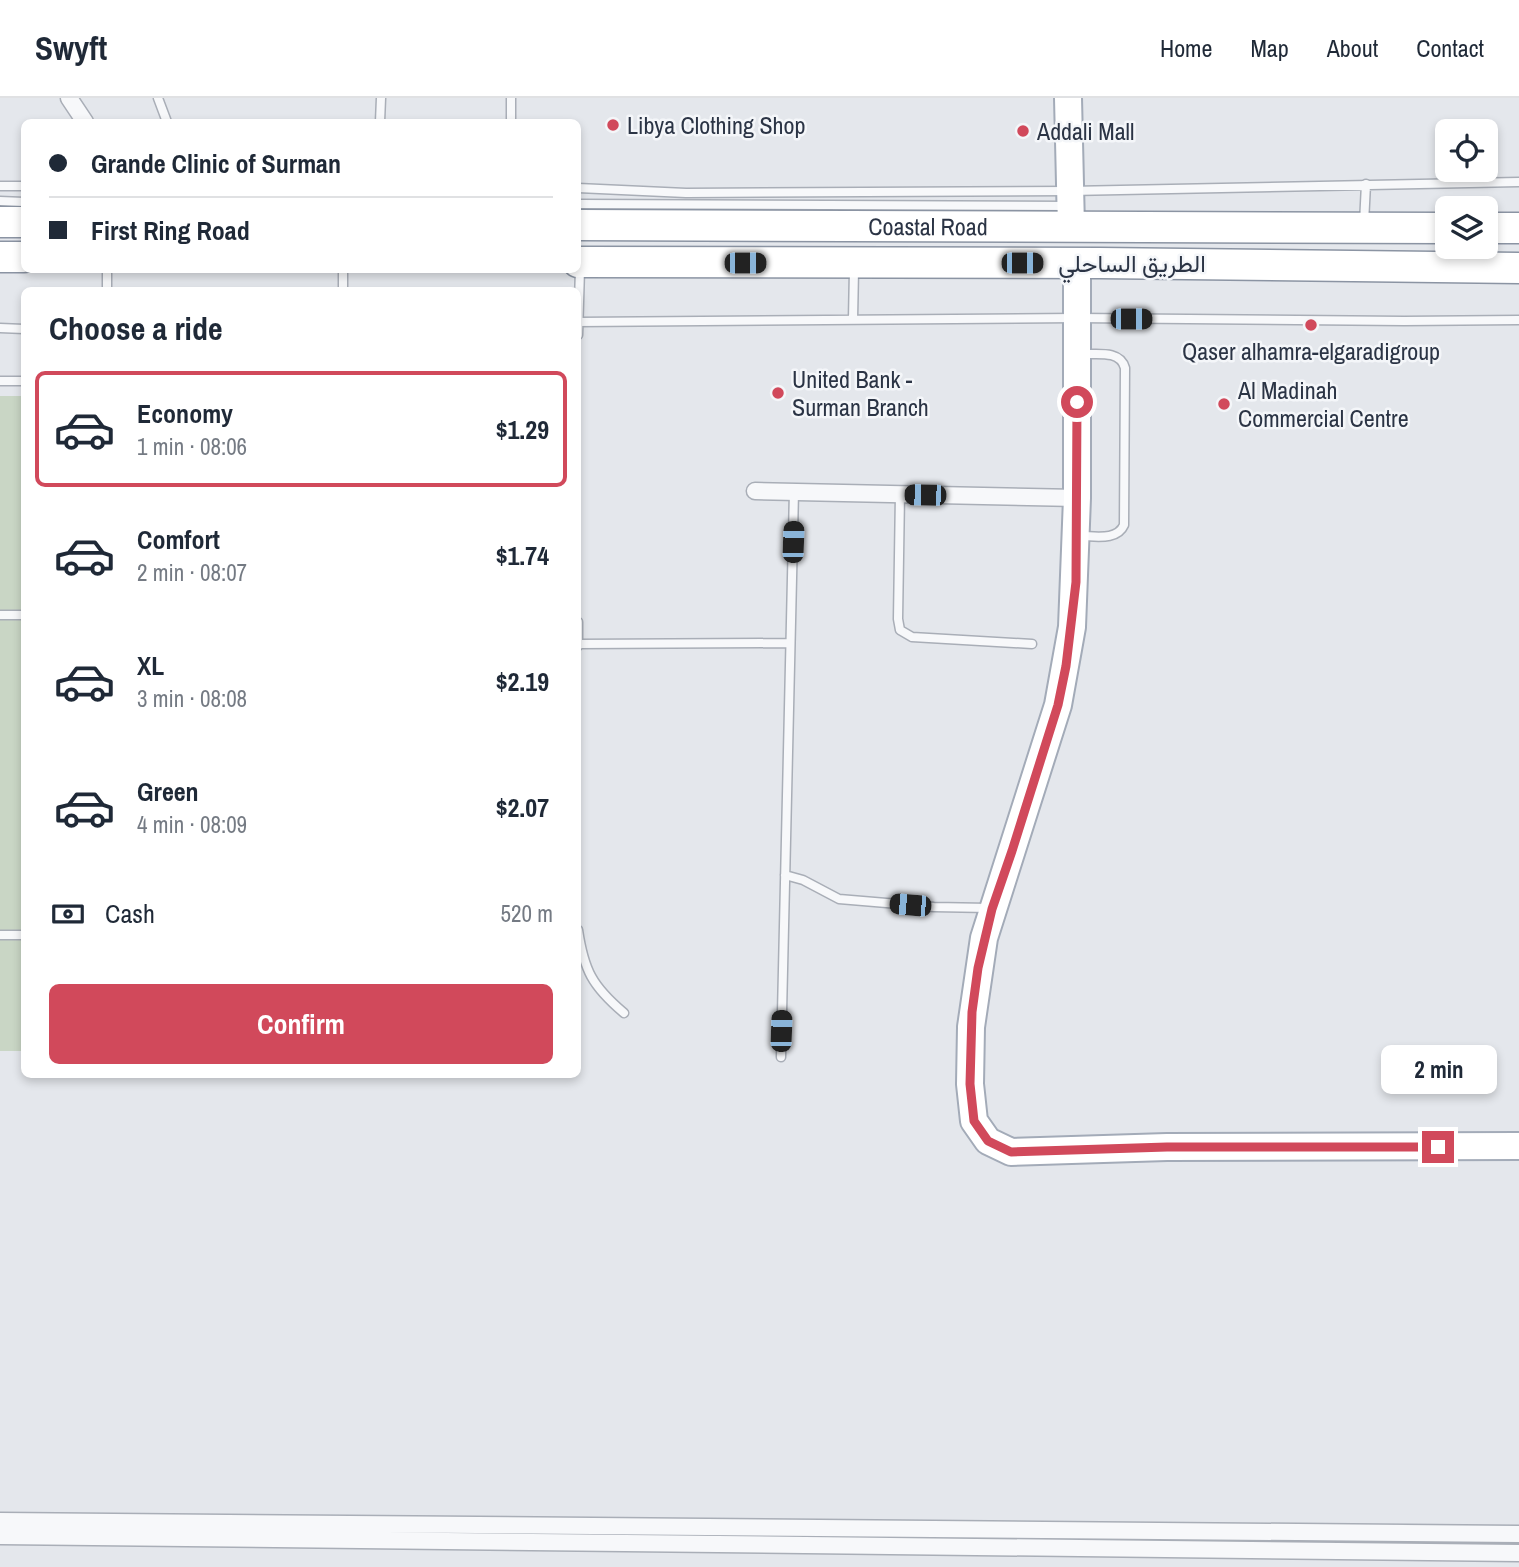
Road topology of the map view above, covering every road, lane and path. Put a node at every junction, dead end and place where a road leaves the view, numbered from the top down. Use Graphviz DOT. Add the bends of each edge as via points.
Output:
graph roads {
  1 [pos="69,98"];
  2 [pos="159,98"];
  3 [pos="381,98"];
  4 [pos="511,98"];
  5 [pos="1068,98"];
  6 [pos="83,119"];
  7 [pos="166,119"];
  8 [pos="380,119"];
  9 [pos="511,119"];
  10 [pos="1519,182"];
  11 [pos="1366,184"];
  12 [pos="0,186"];
  13 [pos="21,186"];
  14 [pos="581,188"];
  15 [pos="686,192"];
  16 [pos="0,201"];
  17 [pos="21,202"];
  18 [pos="581,204"];
  19 [pos="1071,208"];
  20 [pos="685,215"];
  21 [pos="0,222"];
  22 [pos="21,222"];
  23 [pos="581,225"];
  24 [pos="1363,228"];
  25 [pos="1435,228"];
  26 [pos="1498,228"];
  27 [pos="1519,228"];
  28 [pos="0,257"];
  29 [pos="21,257"];
  30 [pos="581,262"];
  31 [pos="855,263"];
  32 [pos="1077,263"];
  33 [pos="1519,268"];
  34 [pos="1077,318"];
  35 [pos="853,320"];
  36 [pos="1519,320"];
  37 [pos="581,322"];
  38 [pos="0,328"];
  39 [pos="21,329"];
  40 [pos="1077,354"];
  41 [pos="0,381"];
  42 [pos="21,381"];
  43 [pos="755,491"];
  44 [pos="794,491"];
  45 [pos="900,494"];
  46 [pos="1077,498"];
  47 [pos="1077,536"];
  48 [pos="0,615"];
  49 [pos="21,615"];
  50 [pos="790,643"];
  51 [pos="1032,643"];
  52 [pos="581,645"];
  53 [pos="785,875"];
  54 [pos="992,909"];
  55 [pos="0,935"];
  56 [pos="21,935"];
  57 [pos="581,949"];
  58 [pos="624,1013"];
  59 [pos="781,1057"];
  60 [pos="1519,1146"];
  61 [pos="0,1521"];
  62 [pos="1519,1534"];
  63 [pos="0,1536"];
  64 [pos="1519,1553"];
  1 -- 6 [label="street"];
  2 -- 7 [label="lane"];
  3 -- 8 [label="lane"];
  4 -- 9 [label="lane"];
  5 -- 19 [label="main road"];
  10 -- 11 [label="lane"];
  11 -- 19 [label="lane"];
  11 -- 24 [label="lane"];
  12 -- 13 [label="lane"];
  14 -- 15 [label="lane"];
  15 -- 19 [label="lane"];
  15 -- 20 [label="lane"];
  16 -- 17 [label="lane"];
  18 -- 20 [label="lane"];
  19 -- 20 [label="highway, Coastal Road"];
  19 -- 24 [label="highway, Coastal Road"];
  20 -- 23 [label="highway, Coastal Road"];
  21 -- 22 [label="highway"];
  24 -- 25 [label="highway, Coastal Road"];
  26 -- 27 [label="highway"];
  28 -- 29 [label="highway"];
  30 -- 31 [label="highway, الطريق الساحلي"];
  31 -- 32 [label="highway, الطريق الساحلي"];
  31 -- 35 [label="lane"];
  32 -- 33 [label="highway, الطريق الساحلي"];
  32 -- 34 [label="main road"];
  34 -- 35 [label="lane"];
  34 -- 36 [label="lane"];
  34 -- 40 [label="main road"];
  35 -- 37 [label="lane"];
  38 -- 39 [label="lane"];
  40 -- 46 [label="main road"];
  40 -- 47 [label="lane" via="1119,357 1125,364 1125,381 1124,525 1112,536"];
  41 -- 42 [label="lane"];
  43 -- 44 [label="street"];
  44 -- 45 [label="street"];
  44 -- 50 [label="lane"];
  45 -- 46 [label="street"];
  45 -- 51 [label="lane" via="900,629 912,637"];
  46 -- 47 [label="main road"];
  47 -- 54 [label="main road" via="1072,627 1058,705"];
  48 -- 49 [label="lane"];
  50 -- 52 [label="lane"];
  50 -- 53 [label="lane"];
  53 -- 54 [label="lane" via="839,899"];
  53 -- 59 [label="lane"];
  54 -- 60 [label="main road" via="974,998 970,1084 978,1128 1002,1149"];
  55 -- 56 [label="lane"];
  57 -- 58 [label="lane" via="590,975"];
  61 -- 62 [label="street"];
  63 -- 64 [label="street"];
}
